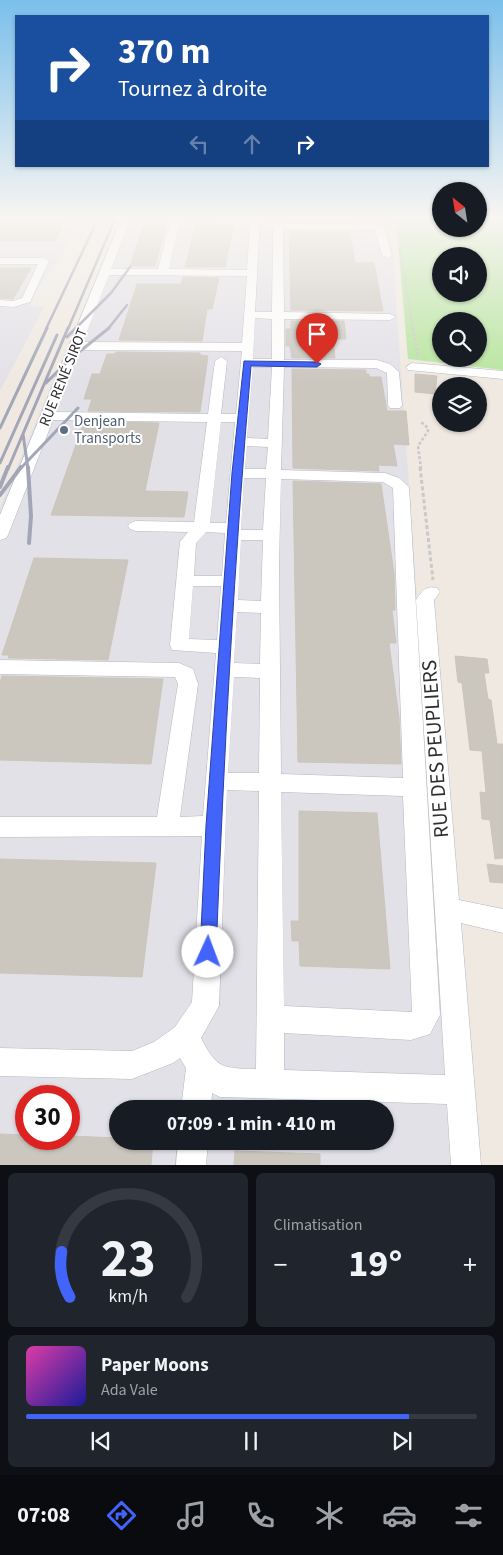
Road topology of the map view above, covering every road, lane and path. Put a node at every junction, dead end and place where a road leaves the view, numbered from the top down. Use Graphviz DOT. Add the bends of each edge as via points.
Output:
graph roads {
  1 [pos="38,273"];
  2 [pos="104,273"];
  3 [pos="261,273"];
  4 [pos="266,273"];
  5 [pos="405,273"];
  6 [pos="0,303"];
  7 [pos="250,314"];
  8 [pos="277,315"];
  9 [pos="390,317"];
  10 [pos="75,346"];
  11 [pos="248,355"];
  12 [pos="221,361"];
  13 [pos="278,364"];
  14 [pos="415,366"];
  15 [pos="503,375"];
  16 [pos="395,405"];
  17 [pos="47,416"];
  18 [pos="214,418"];
  19 [pos="242,418"];
  20 [pos="421,422"];
  21 [pos="240,442"];
  22 [pos="275,443"];
  23 [pos="237,473"];
  24 [pos="273,475"];
  25 [pos="136,526"];
  26 [pos="201,528"];
  27 [pos="233,532"];
  28 [pos="0,535"];
  29 [pos="271,535"];
  30 [pos="186,581"];
  31 [pos="230,581"];
  32 [pos="431,592"];
  33 [pos="228,606"];
  34 [pos="270,607"];
  35 [pos="226,646"];
  36 [pos="0,667"];
  37 [pos="224,670"];
  38 [pos="270,671"];
  39 [pos="217,781"];
  40 [pos="270,782"];
  41 [pos="414,787"];
  42 [pos="167,826"];
  43 [pos="214,826"];
  44 [pos="0,827"];
  45 [pos="446,908"];
  46 [pos="503,921"];
  47 [pos="270,1020"];
  48 [pos="185,1037"];
  49 [pos="0,1062"];
  50 [pos="200,1066"];
  51 [pos="270,1084"];
  52 [pos="460,1090"];
  53 [pos="197,1100"];
  54 [pos="192,1150"];
  55 [pos="191,1165"];
  56 [pos="466,1165"];
  1 -- 6 [label="street" via="26,300 14,304"];
  2 -- 10 [label="street, RUE RENÉ SIROT"];
  3 -- 7 [label="street"];
  4 -- 8 [label="street"];
  5 -- 14 [label="path"];
  7 -- 8 [label="street"];
  7 -- 11 [label="street"];
  8 -- 9 [label="street"];
  8 -- 13 [label="street"];
  10 -- 11 [label="street"];
  10 -- 17 [label="street, RUE RENÉ SIROT"];
  11 -- 13 [label="street"];
  11 -- 19 [label="street"];
  12 -- 18 [label="street"];
  13 -- 16 [label="street" via="376,364 386,367 393,372"];
  13 -- 22 [label="street"];
  14 -- 15 [label="street"];
  17 -- 18 [label="street"];
  17 -- 28 [label="street, RUE RENÉ SIROT"];
  18 -- 19 [label="street"];
  18 -- 26 [label="street"];
  19 -- 21 [label="street"];
  20 -- 32 [label="path" via="428,428 418,446 433,583"];
  21 -- 22 [label="street"];
  21 -- 23 [label="street"];
  22 -- 24 [label="street"];
  23 -- 24 [label="street"];
  23 -- 27 [label="street"];
  24 -- 29 [label="street"];
  24 -- 41 [label="street" via="385,478 401,487"];
  25 -- 26 [label="street"];
  26 -- 27 [label="street"];
  26 -- 30 [label="street" via="188,542"];
  27 -- 29 [label="street"];
  27 -- 31 [label="street"];
  29 -- 34 [label="street"];
  30 -- 31 [label="street"];
  30 -- 35 [label="street" via="179,645"];
  31 -- 33 [label="street"];
  32 -- 45 [label="street, RUE DES PEUPLIERS" via="425,600"];
  33 -- 34 [label="street"];
  33 -- 35 [label="street"];
  34 -- 38 [label="street"];
  35 -- 37 [label="street"];
  36 -- 42 [label="street" via="179,670 186,674 188,684"];
  37 -- 38 [label="street"];
  37 -- 39 [label="street"];
  38 -- 40 [label="street"];
  39 -- 40 [label="street"];
  39 -- 43 [label="street"];
  40 -- 41 [label="street"];
  40 -- 47 [label="street"];
  41 -- 47 [label="street" via="426,1015 420,1024 411,1026"];
  42 -- 43 [label="street"];
  42 -- 44 [label="street"];
  43 -- 48 [label="street" via="205,1006"];
  45 -- 46 [label="street"];
  45 -- 52 [label="street, RUE DES PEUPLIERS"];
  47 -- 51 [label="street"];
  48 -- 49 [label="street" via="163,1053 132,1065"];
  48 -- 50 [label="street"];
  50 -- 51 [label="street" via="220,1082"];
  50 -- 53 [label="street"];
  51 -- 52 [label="street"];
  52 -- 56 [label="street, RUE DES PEUPLIERS"];
  54 -- 55 [label="street"];
}
